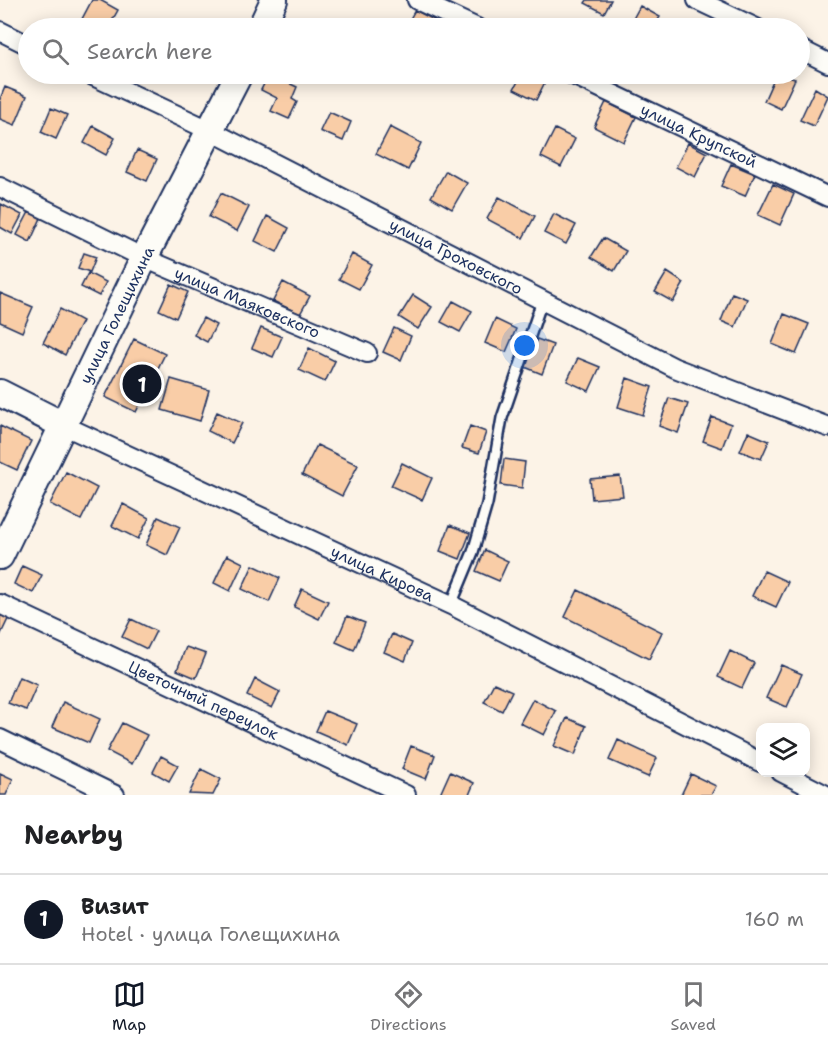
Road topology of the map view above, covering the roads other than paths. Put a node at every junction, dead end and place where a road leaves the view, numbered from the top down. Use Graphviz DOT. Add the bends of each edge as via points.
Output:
graph roads {
  1 [pos="274,0"];
  2 [pos="417,0"];
  3 [pos="697,0"];
  4 [pos="266,18"];
  5 [pos="456,18"];
  6 [pos="735,18"];
  7 [pos="0,31"];
  8 [pos="18,40"];
  9 [pos="810,54"];
  10 [pos="828,63"];
  11 [pos="110,84"];
  12 [pos="234,84"];
  13 [pos="592,84"];
  14 [pos="211,131"];
  15 [pos="0,187"];
  16 [pos="828,197"];
  17 [pos="144,258"];
  18 [pos="542,301"];
  19 [pos="367,353"];
  20 [pos="0,393"];
  21 [pos="65,426"];
  22 [pos="828,427"];
  23 [pos="0,556"];
  24 [pos="0,604"];
  25 [pos="451,605"];
  26 [pos="0,739"];
  27 [pos="756,760"];
  28 [pos="788,782"];
  29 [pos="116,795"];
  30 [pos="406,795"];
  31 [pos="826,795"];
  1 -- 4 [label="street"];
  2 -- 5 [label="street"];
  3 -- 6 [label="street"];
  7 -- 8 [label="street"];
  9 -- 10 [label="street"];
  11 -- 14 [label="street, улица Гроховского"];
  12 -- 14 [label="street, улица Голещихина"];
  13 -- 16 [label="street, улица Крупской"];
  14 -- 17 [label="street, улица Голещихина"];
  14 -- 18 [label="street, улица Гроховского"];
  15 -- 17 [label="street, улица Маяковского"];
  17 -- 19 [label="street, улица Маяковского"];
  17 -- 21 [label="street, улица Голещихина"];
  18 -- 22 [label="street, улица Гроховского" via="675,368"];
  18 -- 25 [label="lane" via="502,418 476,542"];
  20 -- 21 [label="street, улица Кирова"];
  21 -- 23 [label="street, улица Голещихина"];
  21 -- 25 [label="street, улица Кирова"];
  24 -- 30 [label="street, Цветочный переулок"];
  25 -- 27 [label="street, улица Кирова"];
  26 -- 29 [label="street"];
  28 -- 31 [label="street"];
}
